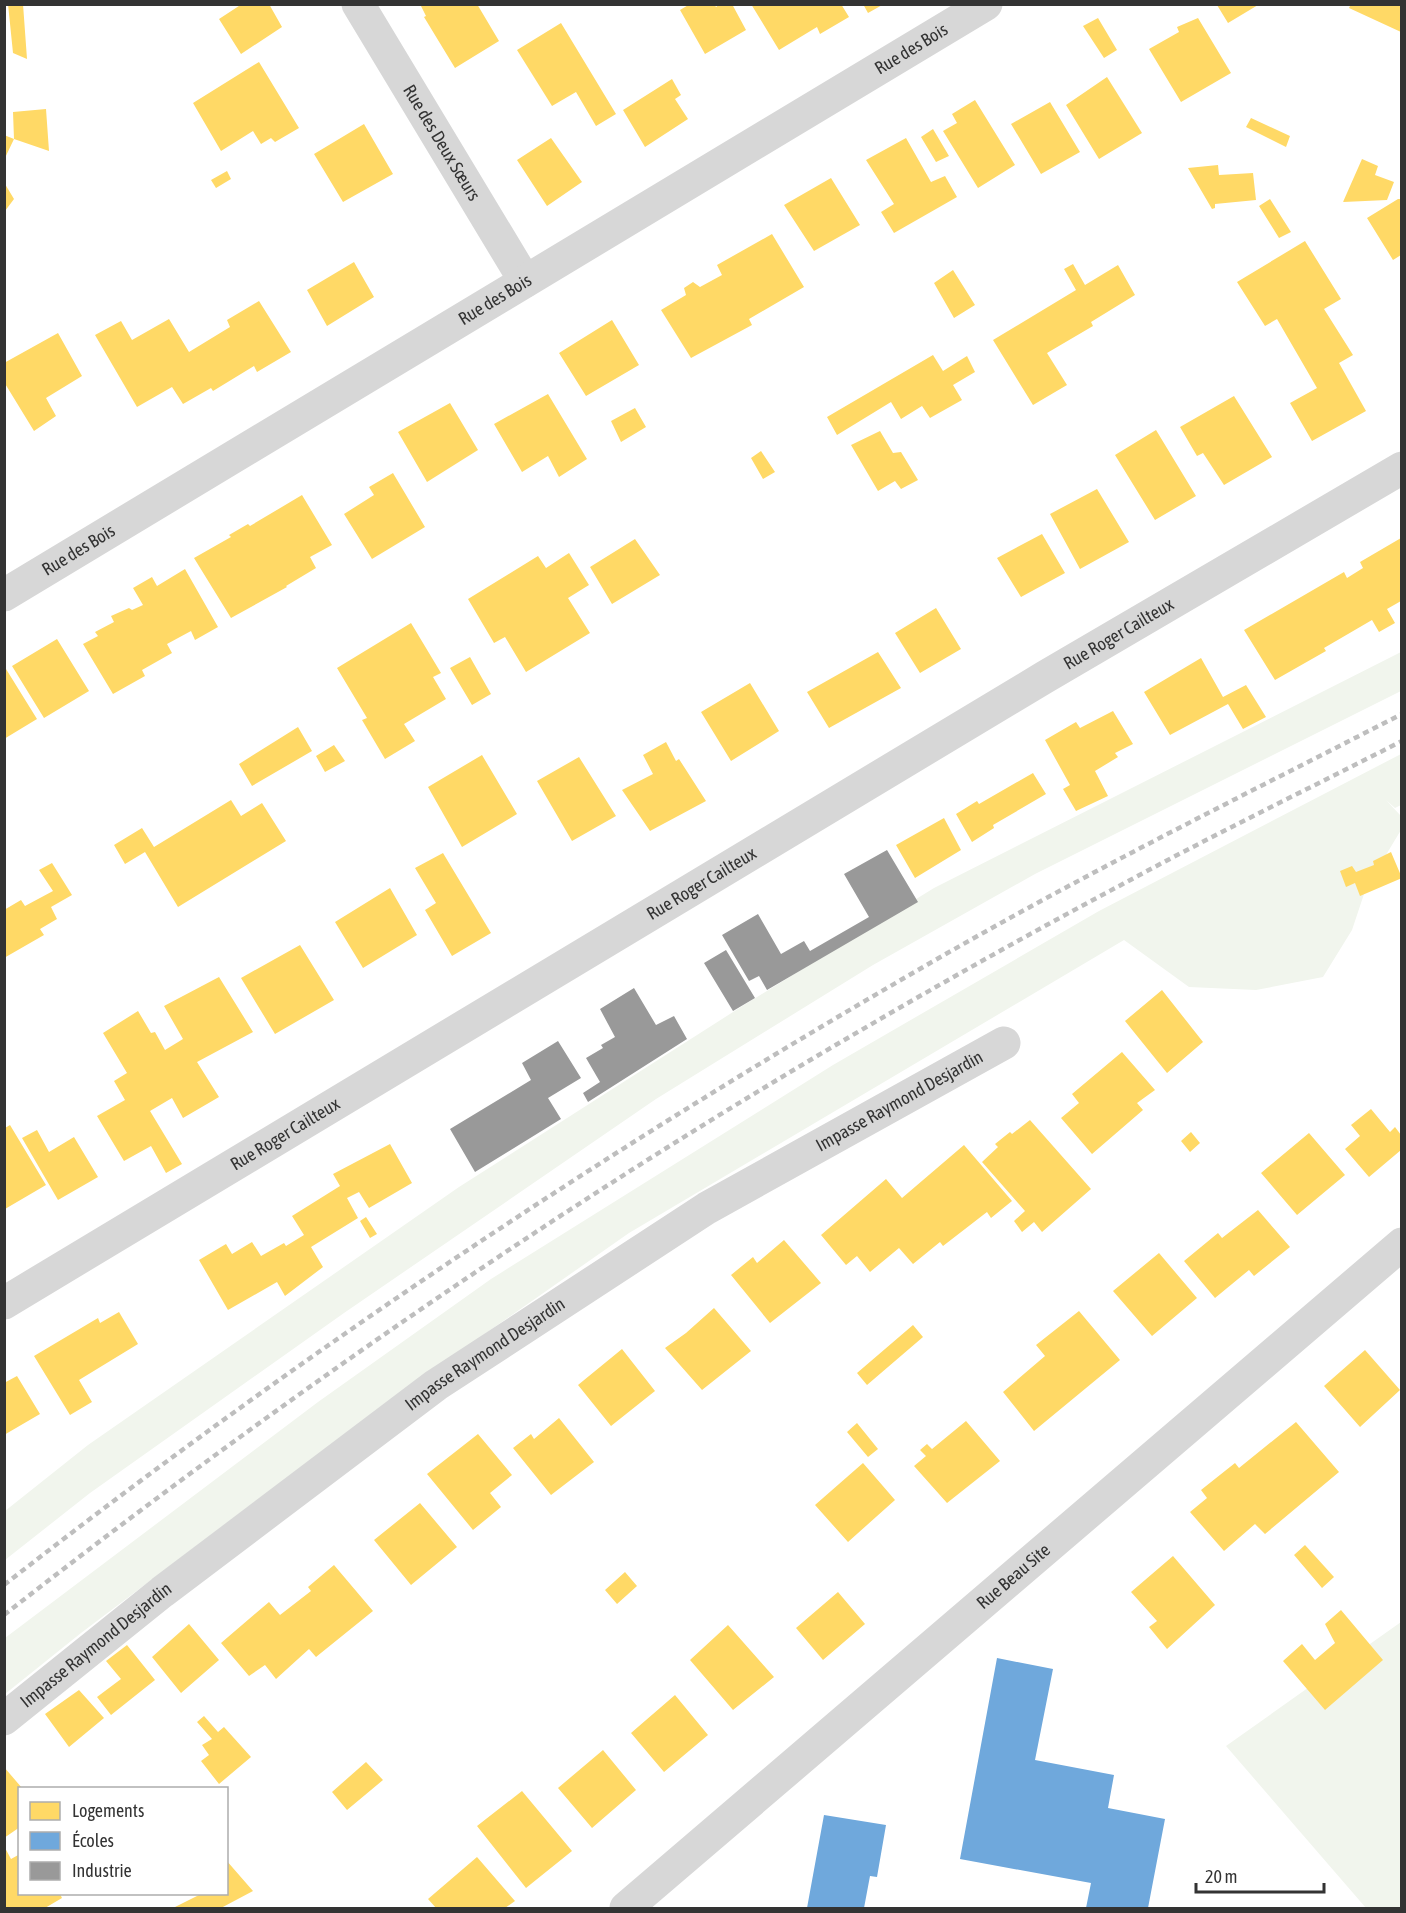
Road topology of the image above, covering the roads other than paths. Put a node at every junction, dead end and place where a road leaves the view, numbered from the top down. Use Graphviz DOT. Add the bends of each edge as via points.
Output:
graph roads {
  1 [pos="358,4"];
  2 [pos="986,4"];
  3 [pos="525,281"];
  4 [pos="1401,468"];
  5 [pos="4,595"];
  6 [pos="1004,1043"];
  7 [pos="1401,1244"];
  8 [pos="4,1303"];
  9 [pos="4,1719"];
  10 [pos="626,1908"];
  1 -- 3 [label="street, Rue des Deux Sœurs"];
  2 -- 3 [label="street, Rue des Bois"];
  3 -- 5 [label="street, Rue des Bois"];
  4 -- 8 [label="street, Rue Roger Cailteux"];
  6 -- 9 [label="street, Impasse Raymond Desjardin" via="707,1208 436,1385 162,1592"];
  7 -- 10 [label="street, Rue Beau Site"];
}
